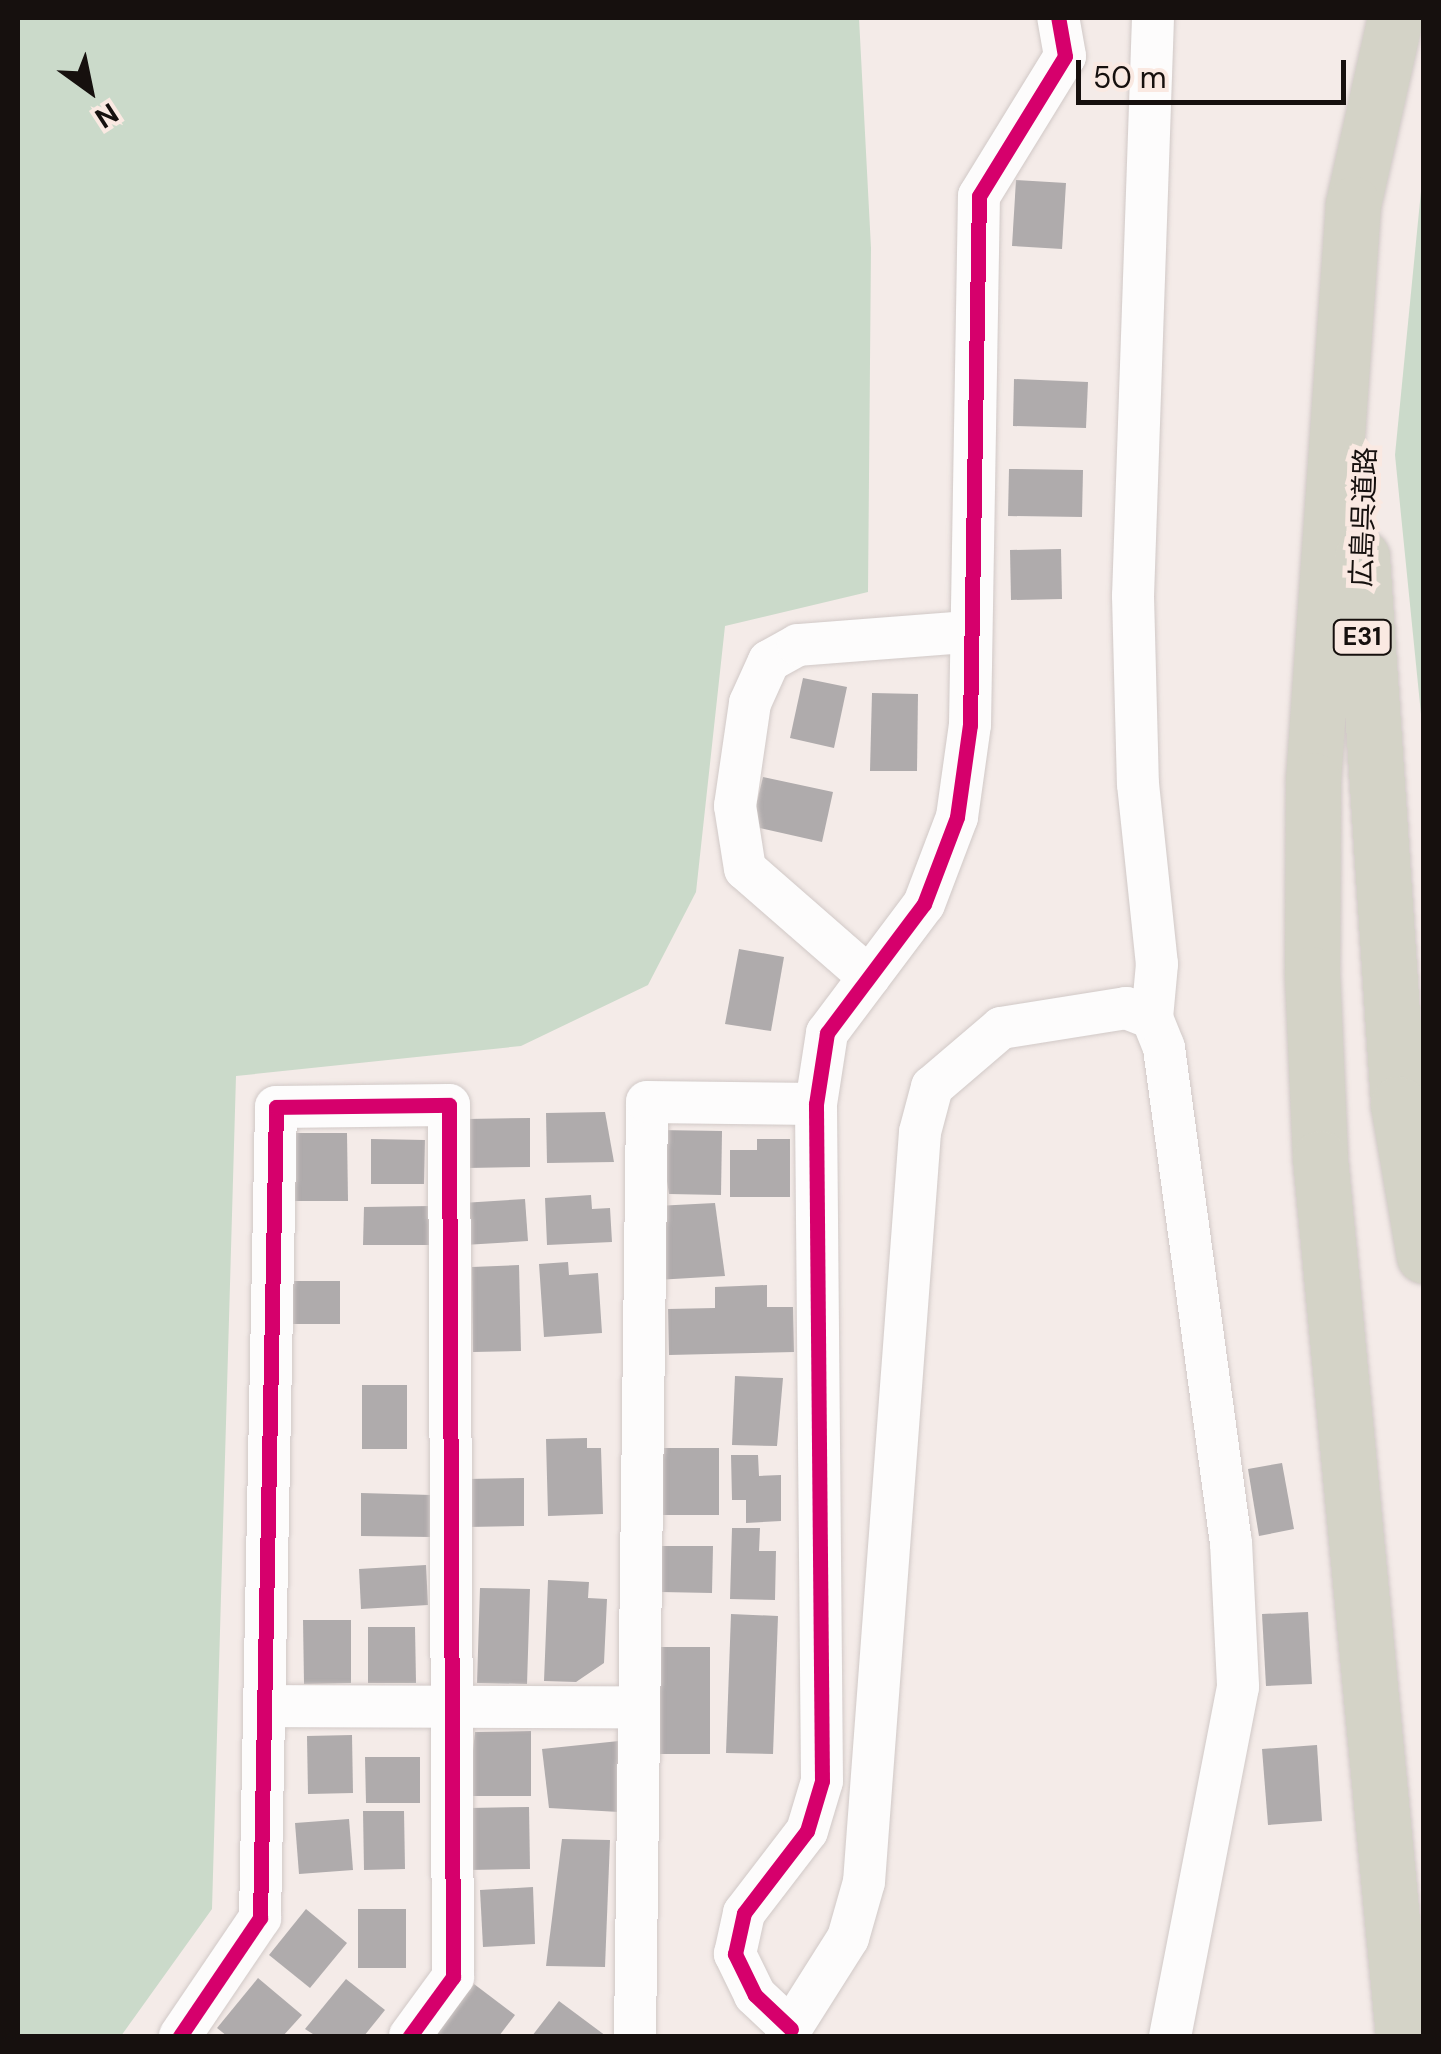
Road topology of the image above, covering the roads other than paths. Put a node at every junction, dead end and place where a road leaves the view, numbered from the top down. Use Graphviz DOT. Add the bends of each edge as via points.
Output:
graph roads {
  1 [pos="1058,18"];
  2 [pos="1153,18"];
  3 [pos="1395,18"];
  4 [pos="1404,18"];
  5 [pos="1361,613"];
  6 [pos="967,632"];
  7 [pos="1424,976"];
  8 [pos="870,977"];
  9 [pos="1152,1018"];
  10 [pos="816,1104"];
  11 [pos="1424,1256"];
  12 [pos="264,1706"];
  13 [pos="451,1706"];
  14 [pos="639,1707"];
  15 [pos="788,2033"];
  16 [pos="180,2036"];
  17 [pos="410,2036"];
  18 [pos="635,2036"];
  19 [pos="1170,2036"];
  20 [pos="1402,2036"];
  1 -- 6 [label="street" via="1065,56 979,196"];
  2 -- 9 [label="street" via="1134,596 1138,784 1157,964"];
  3 -- 20 [label="highway" via="1353,204 1313,780 1312,974"];
  4 -- 5 [label="highway, 広島呉道路 / E31" via="1369,344"];
  5 -- 7 [label="highway"];
  5 -- 11 [label="highway, 広島呉道路 / E31" via="1398,1104"];
  6 -- 8 [label="street" via="970,724 957,818 924,904"];
  6 -- 8 [label="street" via="798,645 768,661 750,703 735,806 744,869"];
  8 -- 10 [label="street" via="827,1033"];
  9 -- 15 [label="street" via="1126,1008 1002,1028 932,1086 920,1132 864,1882 848,1938"];
  9 -- 19 [label="street" via="1164,1048 1232,1542 1238,1687"];
  10 -- 14 [label="street" via="646,1102"];
  10 -- 15 [label="street" via="822,1781 807,1830 744,1913 735,1954 754,1994"];
  12 -- 13 [label="street"];
  12 -- 13 [label="street" via="276,1106 449,1106"];
  12 -- 16 [label="street" via="260,1918"];
  13 -- 14 [label="street"];
  13 -- 17 [label="street" via="452,1977"];
  14 -- 18 [label="street"];
}
